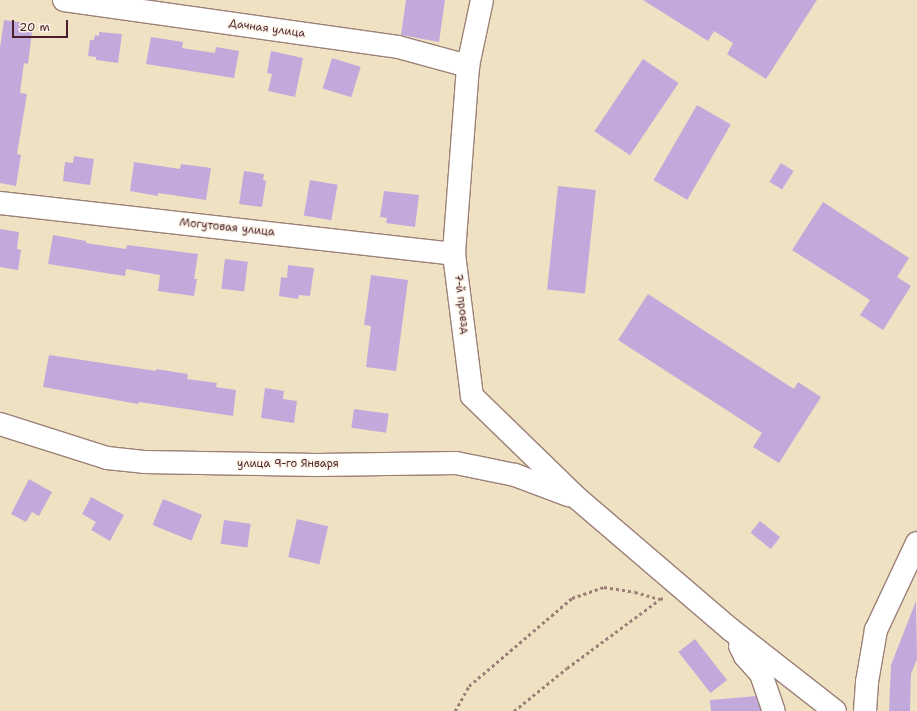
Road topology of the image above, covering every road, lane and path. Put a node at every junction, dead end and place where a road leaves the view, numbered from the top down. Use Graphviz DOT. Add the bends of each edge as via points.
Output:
graph roads {
  1 [pos="64,0"];
  2 [pos="482,0"];
  3 [pos="468,66"];
  4 [pos="0,202"];
  5 [pos="454,254"];
  6 [pos="0,424"];
  7 [pos="577,498"];
  8 [pos="917,543"];
  9 [pos="683,589"];
  10 [pos="660,599"];
  11 [pos="730,629"];
  12 [pos="455,711"];
  13 [pos="514,711"];
  14 [pos="774,711"];
  15 [pos="835,711"];
  16 [pos="865,711"];
  1 -- 3 [label="street, Дачная улица" via="398,47"];
  2 -- 3 [label="street, 7-й проезд"];
  3 -- 5 [label="street, 7-й проезд"];
  4 -- 5 [label="street, Могутовая улица"];
  5 -- 7 [label="street, 7-й проезд" via="472,396"];
  6 -- 7 [label="street, улица 9-го Января" via="107,458 144,462 317,465 456,463 515,475"];
  7 -- 9 [label="street, 7-й проезд"];
  8 -- 16 [label="street" via="876,630"];
  9 -- 10 [label="path"];
  9 -- 11 [label="street, 7-й проезд"];
  10 -- 12 [label="path" via="604,587 572,598 469,686"];
  10 -- 13 [label="path"];
  11 -- 14 [label="street" via="745,656 761,674"];
  11 -- 15 [label="street, 7-й проезд"];
}
